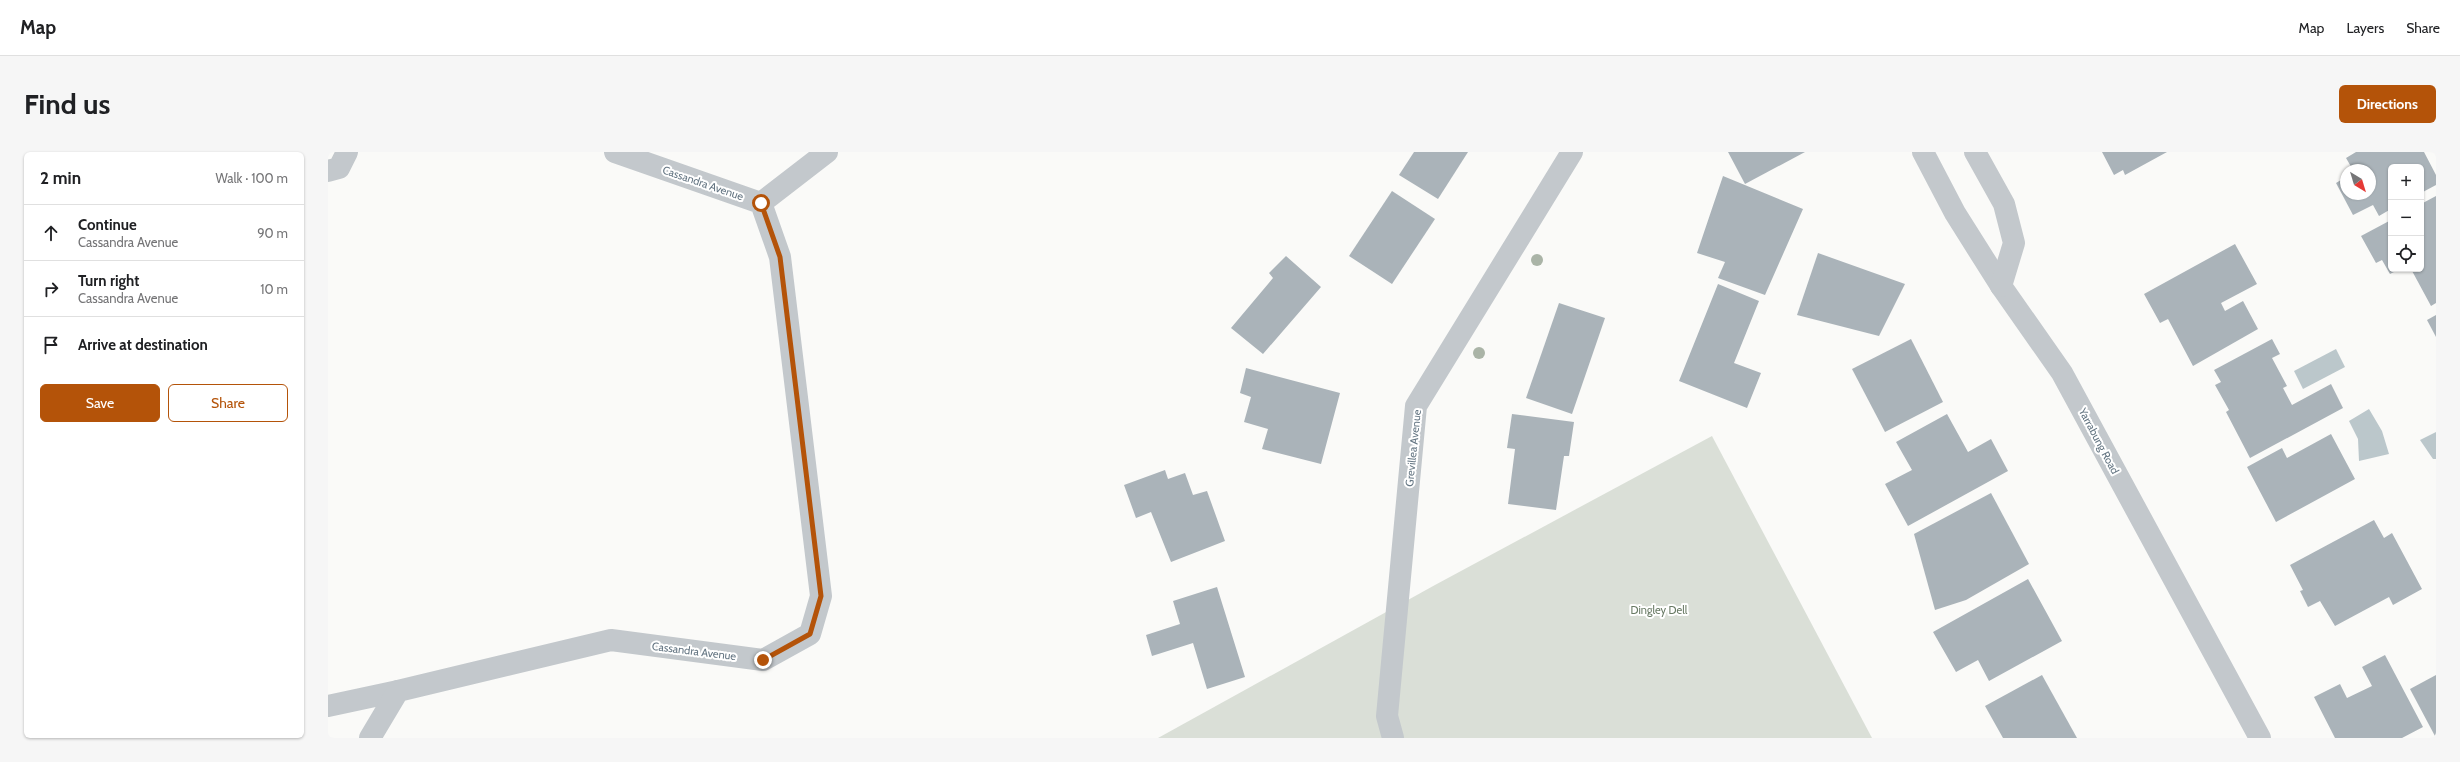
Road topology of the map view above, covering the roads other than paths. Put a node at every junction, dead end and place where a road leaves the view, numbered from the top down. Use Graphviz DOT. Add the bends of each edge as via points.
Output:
graph roads {
  1 [pos="347,152"];
  2 [pos="615,152"];
  3 [pos="827,152"];
  4 [pos="1572,152"];
  5 [pos="1923,152"];
  6 [pos="1975,152"];
  7 [pos="328,171"];
  8 [pos="761,203"];
  9 [pos="2001,286"];
  10 [pos="398,690"];
  11 [pos="328,706"];
  12 [pos="370,738"];
  13 [pos="1393,738"];
  14 [pos="2260,738"];
  1 -- 7 [label="street" via="339,168"];
  2 -- 8 [label="street, Cassandra Avenue"];
  3 -- 8 [label="street"];
  4 -- 13 [label="street, Grevillea Avenue" via="1416,406 1386,716"];
  5 -- 9 [label="street, Yarrabung Road" via="1955,213"];
  6 -- 9 [label="street" via="2004,204 2014,243"];
  8 -- 10 [label="street, Cassandra Avenue" via="780,257 821,596 810,634 763,660 611,640"];
  9 -- 14 [label="street, Yarrabung Road" via="2062,373"];
  10 -- 11 [label="street, Cassandra Avenue"];
  10 -- 12 [label="street"];
}
